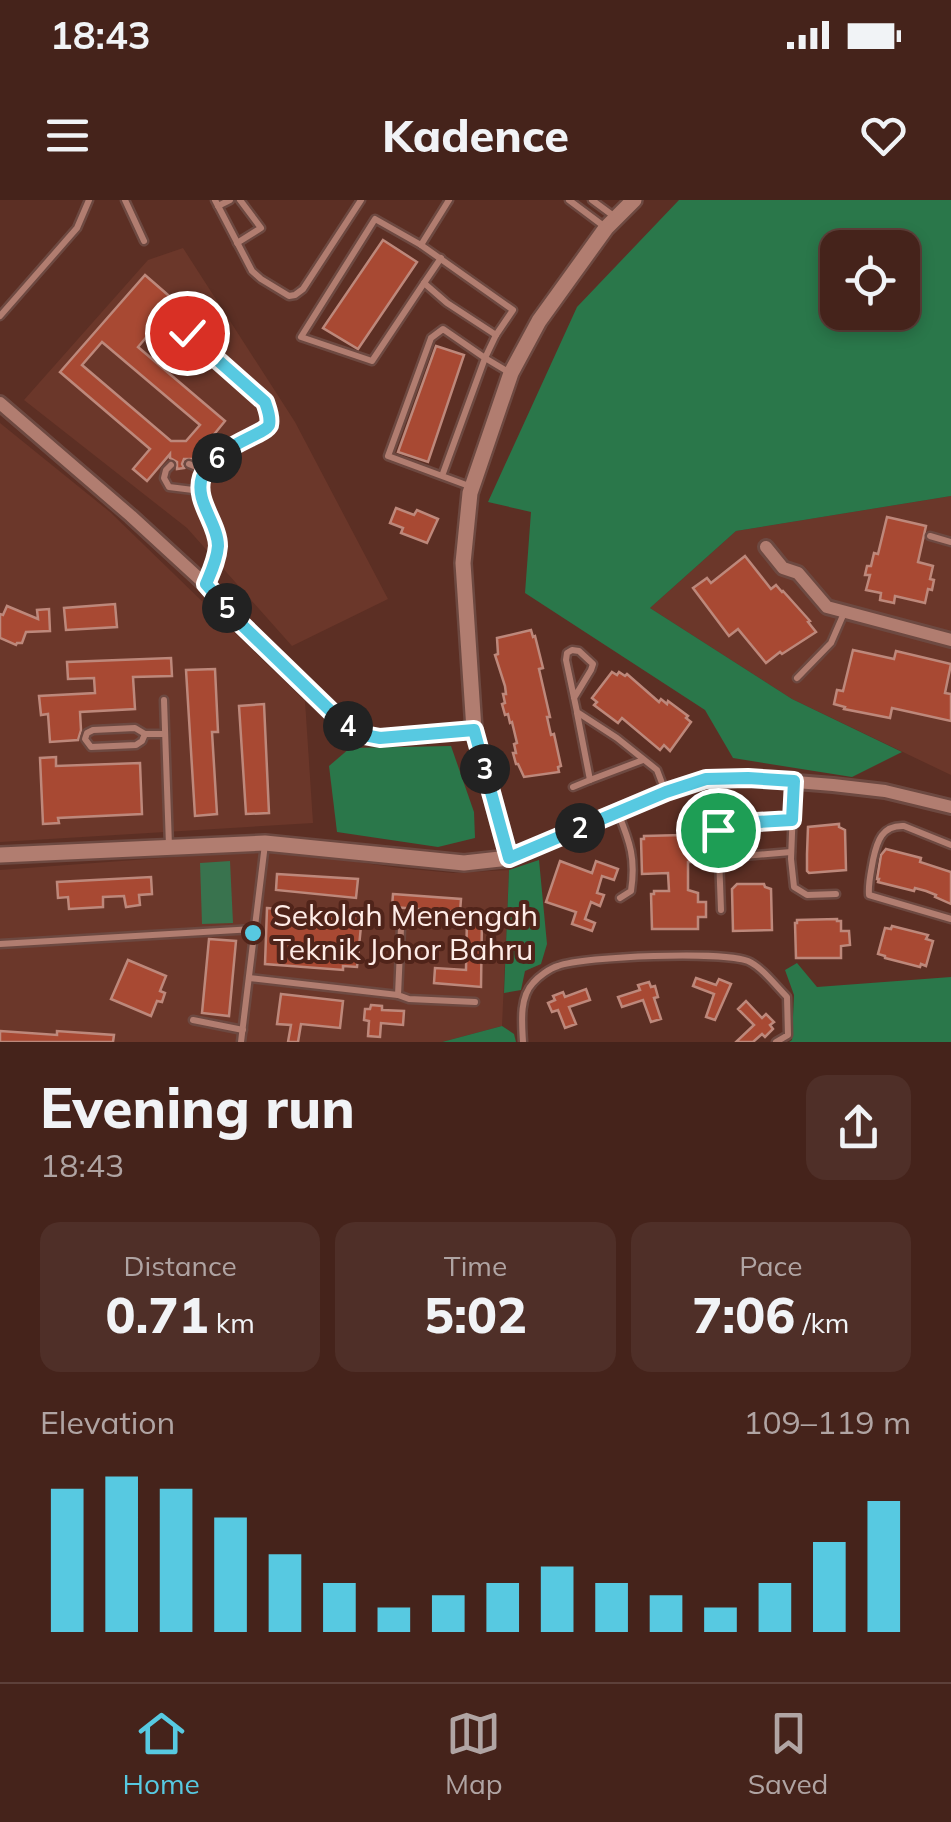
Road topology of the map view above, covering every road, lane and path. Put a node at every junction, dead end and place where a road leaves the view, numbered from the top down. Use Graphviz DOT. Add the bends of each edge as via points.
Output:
graph roads {
  1 [pos="90,200"];
  2 [pos="125,200"];
  3 [pos="230,200"];
  4 [pos="240,200"];
  5 [pos="360,200"];
  6 [pos="450,200"];
  7 [pos="569,200"];
  8 [pos="592,200"];
  9 [pos="634,200"];
  10 [pos="216,203"];
  11 [pos="610,223"];
  12 [pos="144,241"];
  13 [pos="236,243"];
  14 [pos="422,245"];
  15 [pos="441,258"];
  16 [pos="424,284"];
  17 [pos="0,316"];
  18 [pos="187,333"];
  19 [pos="496,335"];
  20 [pos="484,358"];
  21 [pos="511,373"];
  22 [pos="0,402"];
  23 [pos="189,464"];
  24 [pos="170,465"];
  25 [pos="206,471"];
  26 [pos="442,476"];
  27 [pos="201,491"];
  28 [pos="470,495"];
  29 [pos="930,536"];
  30 [pos="951,542"];
  31 [pos="766,547"];
  32 [pos="206,584"];
  33 [pos="845,612"];
  34 [pos="951,640"];
  35 [pos="797,678"];
  36 [pos="574,698"];
  37 [pos="164,700"];
  38 [pos="577,712"];
  39 [pos="474,730"];
  40 [pos="145,734"];
  41 [pos="166,734"];
  42 [pos="644,760"];
  43 [pos="590,780"];
  44 [pos="794,781"];
  45 [pos="572,787"];
  46 [pos="666,792"];
  47 [pos="951,807"];
  48 [pos="618,812"];
  49 [pos="792,820"];
  50 [pos="265,842"];
  51 [pos="951,844"];
  52 [pos="169,847"];
  53 [pos="792,852"];
  54 [pos="0,855"];
  55 [pos="509,858"];
  56 [pos="719,858"];
  57 [pos="836,894"];
  58 [pos="620,898"];
  59 [pos="721,910"];
  60 [pos="460,919"];
  61 [pos="951,919"];
  62 [pos="254,930"];
  63 [pos="0,944"];
  64 [pos="248,978"];
  65 [pos="398,995"];
  66 [pos="475,1002"];
  67 [pos="193,1020"];
  68 [pos="242,1030"];
  69 [pos="241,1042"];
  70 [pos="522,1042"];
  71 [pos="776,1042"];
  1 -- 17 [label="lane" via="76,228"];
  2 -- 12 [label="lane"];
  3 -- 10 [label="lane"];
  4 -- 13 [label="lane" via="261,228"];
  5 -- 13 [label="lane" via="295,295 261,279"];
  6 -- 14 [label="lane"];
  7 -- 11 [label="lane"];
  8 -- 11 [label="lane"];
  9 -- 11 [label="street"];
  10 -- 13 [label="lane"];
  11 -- 21 [label="street" via="539,321"];
  14 -- 15 [label="lane"];
  14 -- 16 [label="lane" via="375,219 301,337 372,360"];
  15 -- 16 [label="lane"];
  15 -- 19 [label="lane" via="514,310"];
  16 -- 19 [label="lane"];
  18 -- 25 [label="lane" via="265,402 269,413 265,431 230,446"];
  19 -- 20 [label="lane"];
  20 -- 21 [label="lane"];
  20 -- 26 [label="lane"];
  20 -- 26 [label="lane" via="443,328 430,338 388,456"];
  21 -- 28 [label="street"];
  22 -- 32 [label="street"];
  23 -- 25 [label="lane"];
  24 -- 27 [label="lane" via="164,478 170,487"];
  25 -- 27 [label="lane"];
  26 -- 28 [label="lane"];
  27 -- 32 [label="lane" via="218,546"];
  28 -- 39 [label="street" via="456,563"];
  29 -- 30 [label="lane"];
  31 -- 33 [label="street" via="827,607"];
  32 -- 39 [label="street" via="342,722 364,735"];
  33 -- 34 [label="street"];
  33 -- 35 [label="lane" via="831,643"];
  36 -- 36 [label="lane" via="566,660 572,650 592,664"];
  36 -- 38 [label="lane"];
  37 -- 41 [label="lane"];
  38 -- 42 [label="lane"];
  38 -- 43 [label="lane"];
  39 -- 55 [label="street"];
  40 -- 40 [label="lane" via="136,745 91,747 85,739 93,730 135,728"];
  40 -- 41 [label="lane"];
  41 -- 52 [label="lane"];
  42 -- 43 [label="lane"];
  42 -- 46 [label="lane" via="657,770"];
  43 -- 45 [label="lane"];
  44 -- 46 [label="street" via="706,779"];
  44 -- 47 [label="street"];
  44 -- 49 [label="lane"];
  46 -- 48 [label="street"];
  48 -- 55 [label="street"];
  48 -- 58 [label="lane" via="634,860 631,891"];
  49 -- 53 [label="lane"];
  49 -- 56 [label="lane" via="723,824"];
  50 -- 52 [label="street"];
  50 -- 55 [label="street" via="464,863"];
  50 -- 62 [label="lane"];
  51 -- 61 [label="lane" via="896,825 878,838 868,886 869,895"];
  52 -- 54 [label="street"];
  53 -- 56 [label="lane"];
  53 -- 57 [label="lane" via="794,887 807,895"];
  56 -- 59 [label="lane"];
  60 -- 65 [label="lane" via="404,921"];
  62 -- 63 [label="lane"];
  62 -- 64 [label="lane"];
  64 -- 65 [label="lane"];
  64 -- 68 [label="lane"];
  65 -- 66 [label="lane"];
  67 -- 68 [label="lane"];
  68 -- 69 [label="lane"];
  70 -- 71 [label="lane" via="525,997 556,966 600,958 712,956 752,962 787,997 788,1035"];
}
